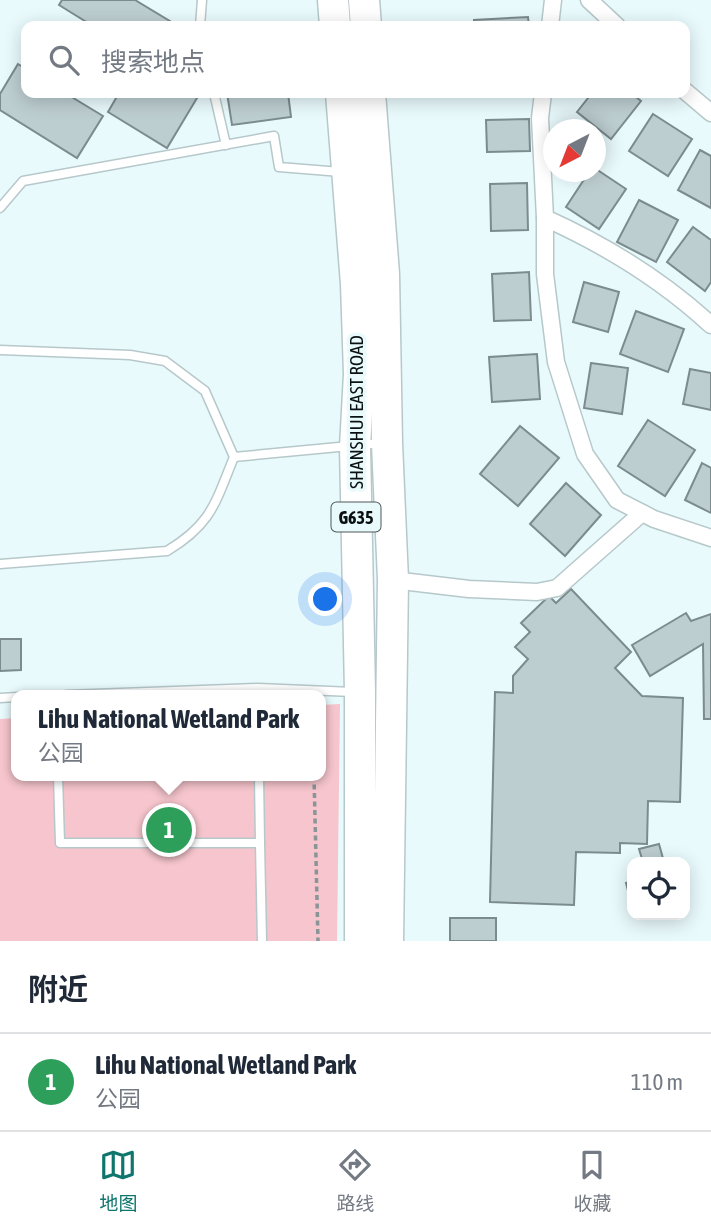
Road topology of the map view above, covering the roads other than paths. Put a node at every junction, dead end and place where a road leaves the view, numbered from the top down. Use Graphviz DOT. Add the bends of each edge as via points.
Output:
graph roads {
  1 [pos="202,0"];
  2 [pos="333,0"];
  3 [pos="364,0"];
  4 [pos="553,0"];
  5 [pos="589,0"];
  6 [pos="200,21"];
  7 [pos="335,21"];
  8 [pos="366,21"];
  9 [pos="551,21"];
  10 [pos="612,21"];
  11 [pos="690,95"];
  12 [pos="215,98"];
  13 [pos="341,98"];
  14 [pos="370,98"];
  15 [pos="542,98"];
  16 [pos="711,113"];
  17 [pos="226,145"];
  18 [pos="347,172"];
  19 [pos="0,208"];
  20 [pos="545,218"];
  21 [pos="711,325"];
  22 [pos="0,350"];
  23 [pos="387,443"];
  24 [pos="355,447"];
  25 [pos="234,457"];
  26 [pos="642,513"];
  27 [pos="711,538"];
  28 [pos="0,564"];
  29 [pos="393,580"];
  30 [pos="326,692"];
  31 [pos="360,692"];
  32 [pos="58,781"];
  33 [pos="259,781"];
  34 [pos="260,843"];
  35 [pos="262,941"];
  36 [pos="360,941"];
  37 [pos="388,941"];
  1 -- 6 [label="lane"];
  2 -- 7 [label="highway"];
  3 -- 8 [label="highway"];
  4 -- 9 [label="street"];
  5 -- 10 [label="street"];
  11 -- 16 [label="street"];
  12 -- 17 [label="lane"];
  13 -- 18 [label="highway, SHANSHUI EAST ROAD / G635"];
  14 -- 23 [label="highway, SHANSHUI EAST ROAD / G635" via="384,274"];
  15 -- 20 [label="street"];
  17 -- 18 [label="lane" via="274,136 279,167"];
  17 -- 19 [label="lane" via="23,181"];
  18 -- 24 [label="highway, SHANSHUI EAST ROAD / G635" via="359,374"];
  20 -- 21 [label="street" via="593,239 683,299"];
  20 -- 26 [label="street" via="545,274 556,362 585,454 617,500"];
  22 -- 25 [label="lane" via="130,355 165,361 205,391"];
  23 -- 24 [label="lane"];
  23 -- 29 [label="highway, SHANSHUI EAST ROAD / G635"];
  24 -- 25 [label="lane"];
  24 -- 31 [label="highway, SHANSHUI EAST ROAD / G635"];
  25 -- 28 [label="lane" via="210,515 190,538 167,551"];
  26 -- 27 [label="street"];
  26 -- 29 [label="street" via="557,588 537,592"];
  29 -- 37 [label="highway, SHANSHUI EAST ROAD / G635"];
  30 -- 31 [label="lane"];
  31 -- 36 [label="highway, SHANSHUI EAST ROAD / G635"];
  32 -- 34 [label="lane" via="60,843"];
  33 -- 34 [label="lane"];
  34 -- 35 [label="lane"];
}
